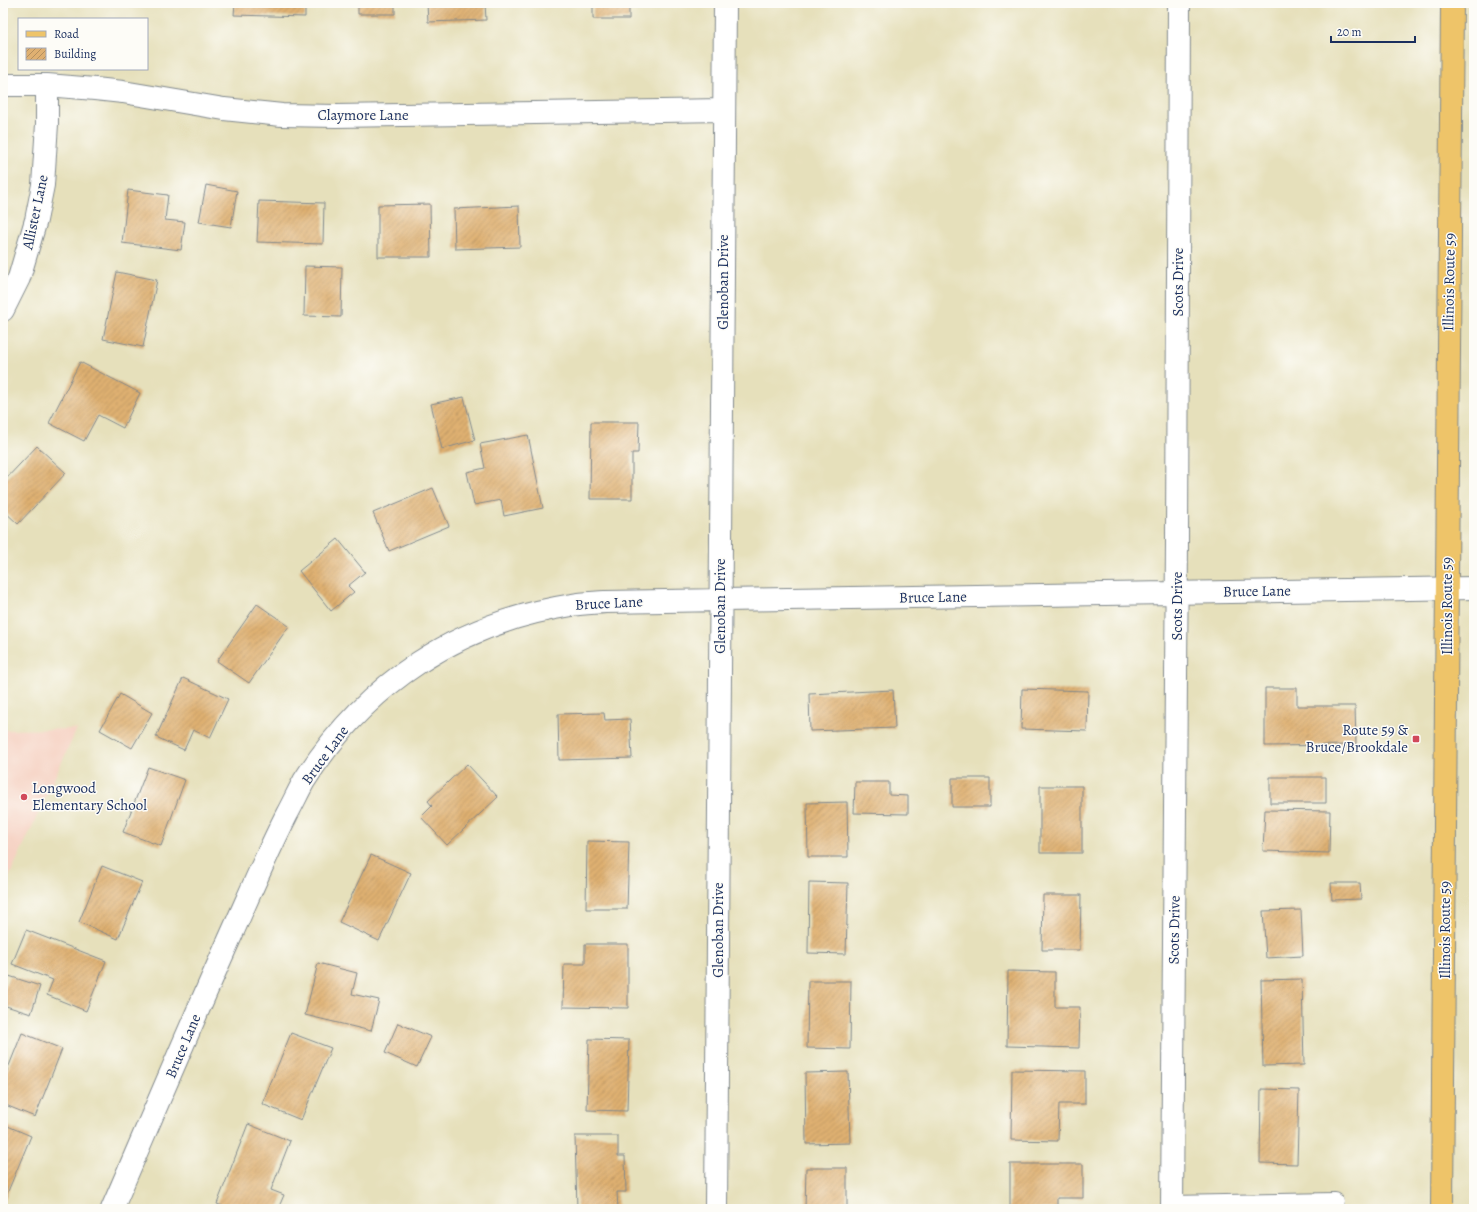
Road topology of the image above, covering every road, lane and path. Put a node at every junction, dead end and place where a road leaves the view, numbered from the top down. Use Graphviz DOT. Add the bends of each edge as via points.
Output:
graph roads {
  1 [pos="725,3"];
  2 [pos="1179,3"];
  3 [pos="1452,3"];
  4 [pos="3,85"];
  5 [pos="46,86"];
  6 [pos="724,110"];
  7 [pos="3,310"];
  8 [pos="1447,588"];
  9 [pos="1474,588"];
  10 [pos="1177,593"];
  11 [pos="720,600"];
  12 [pos="1335,1202"];
  13 [pos="1172,1206"];
  14 [pos="112,1209"];
  15 [pos="716,1209"];
  16 [pos="1442,1209"];
  1 -- 6 [label="street, Glenoban Drive"];
  2 -- 10 [label="street, Scots Drive"];
  3 -- 8 [label="main road, Illinois Route 59"];
  4 -- 5 [label="street, Claymore Lane"];
  5 -- 6 [label="street, Claymore Lane" via="123,92 224,109 282,115"];
  5 -- 7 [label="street, Allister Lane" via="43,185 19,278"];
  6 -- 11 [label="street, Glenoban Drive"];
  8 -- 9 [label="street, Bruce Lane"];
  8 -- 10 [label="street, Bruce Lane"];
  8 -- 16 [label="main road, Illinois Route 59"];
  10 -- 11 [label="street, Bruce Lane"];
  10 -- 13 [label="street, Scots Drive"];
  11 -- 14 [label="street, Bruce Lane" via="572,604 516,617 477,631 424,658 378,693 339,732 304,782 276,836"];
  11 -- 15 [label="street, Glenoban Drive"];
  12 -- 13 [label="lane"];
}
